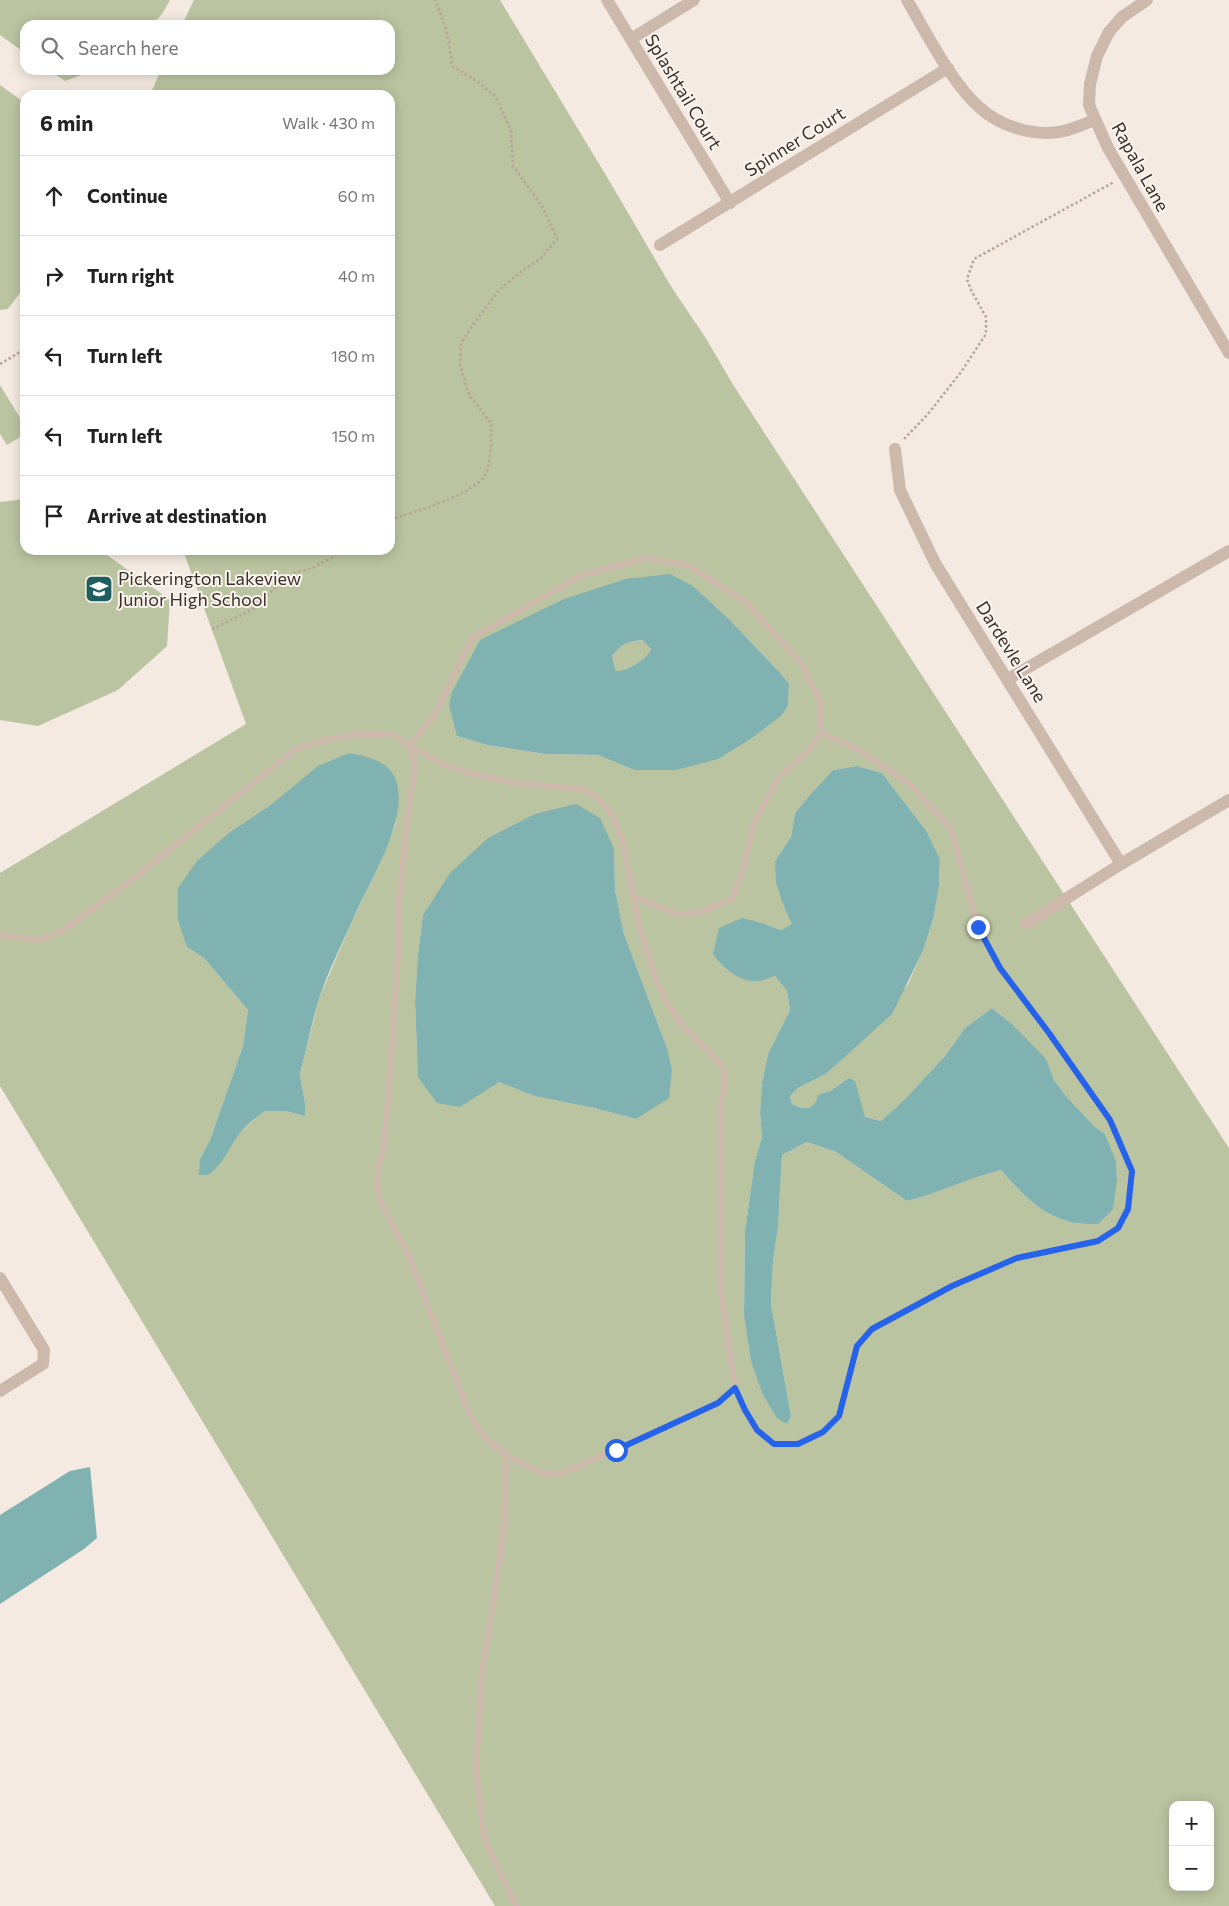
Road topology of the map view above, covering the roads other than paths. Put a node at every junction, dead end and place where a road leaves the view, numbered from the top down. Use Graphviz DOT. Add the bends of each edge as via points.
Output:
graph roads {
  1 [pos="607,0"];
  2 [pos="694,0"];
  3 [pos="907,0"];
  4 [pos="1147,0"];
  5 [pos="631,39"];
  6 [pos="948,68"];
  7 [pos="1095,120"];
  8 [pos="730,203"];
  9 [pos="660,245"];
  10 [pos="1229,353"];
  11 [pos="895,449"];
  12 [pos="1229,551"];
  13 [pos="1008,679"];
  14 [pos="821,733"];
  15 [pos="410,746"];
  16 [pos="1229,800"];
  17 [pos="1121,864"];
  18 [pos="633,896"];
  19 [pos="1026,924"];
  20 [pos="0,935"];
  21 [pos="0,1278"];
  22 [pos="735,1388"];
  23 [pos="0,1391"];
  24 [pos="506,1454"];
  25 [pos="516,1906"];
  1 -- 5 [label="street, Splashtail Court"];
  2 -- 5 [label="street"];
  3 -- 6 [label="street"];
  4 -- 7 [label="street, Rapala Lane" via="1122,17 1109,32 1097,56 1089,98"];
  5 -- 8 [label="street, Splashtail Court"];
  6 -- 7 [label="street" via="969,98 1006,124 1040,133 1060,132"];
  6 -- 8 [label="street, Spinner Court"];
  7 -- 10 [label="street, Rapala Lane" via="1124,177"];
  8 -- 9 [label="street, Spinner Court"];
  11 -- 13 [label="street, Dardevle Lane" via="900,490 935,562"];
  12 -- 13 [label="street"];
  13 -- 17 [label="street, Dardevle Lane"];
  14 -- 15 [label="lane" via="820,701 801,663 746,602 687,565 647,558 582,574 472,638 434,716"];
  14 -- 18 [label="lane" via="808,751 779,777 754,823 732,900 703,911 679,915"];
  14 -- 22 [label="lane" via="859,750 911,784 951,829 978,927 1000,968 1110,1120 1132,1171 1128,1209 1118,1228 1098,1241 1017,1258 952,1286 872,1329 857,1346 839,1416 823,1432 798,1444 774,1444 757,1430"];
  15 -- 18 [label="lane" via="447,766 483,777 514,783 581,788 594,795 614,818 623,842"];
  15 -- 20 [label="lane" via="394,735 358,734 296,749 62,931 39,940"];
  15 -- 24 [label="lane" via="415,766 398,908 398,956 388,1099 377,1182 380,1201 408,1254 469,1413 485,1438"];
  16 -- 17 [label="street"];
  17 -- 19 [label="street"];
  18 -- 22 [label="lane" via="646,953 666,1001 725,1072 726,1083 720,1105 720,1265"];
  21 -- 23 [label="street" via="44,1350 43,1364"];
  22 -- 24 [label="lane" via="718,1403 563,1473 545,1474"];
  24 -- 25 [label="lane" via="504,1518 482,1668 476,1769 484,1838"];
}
